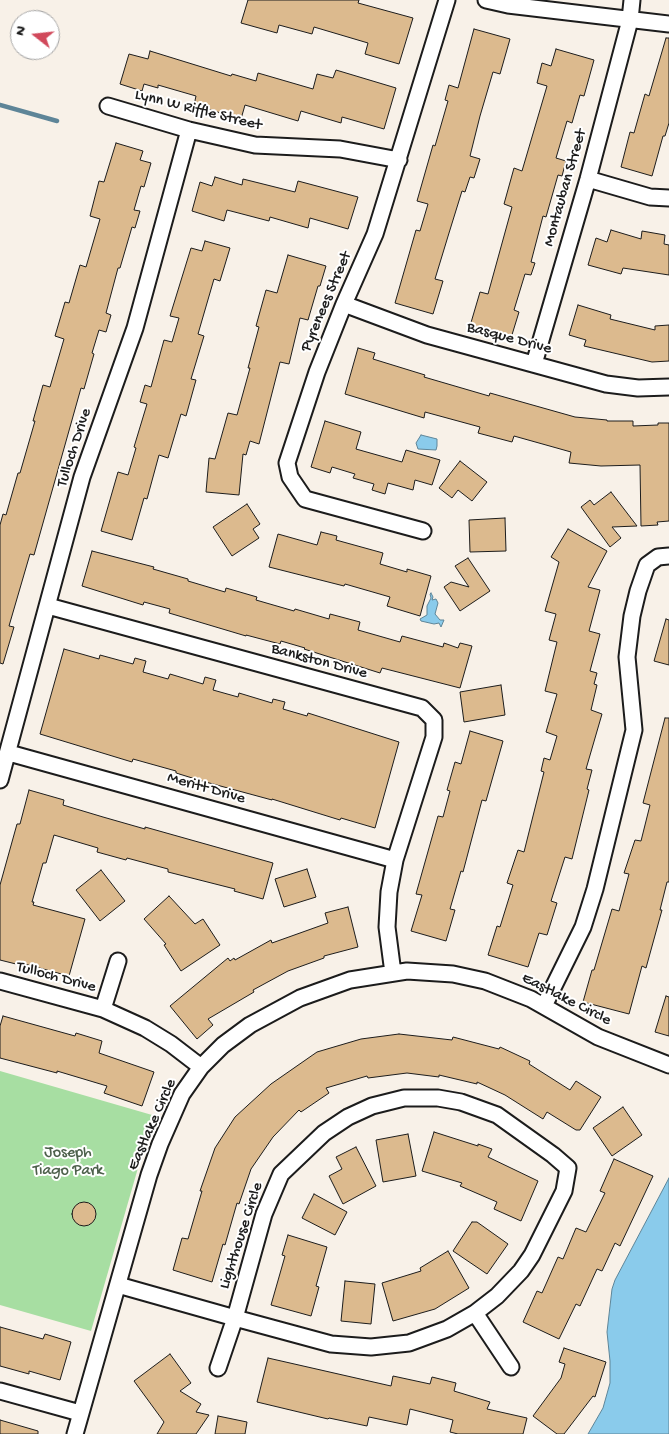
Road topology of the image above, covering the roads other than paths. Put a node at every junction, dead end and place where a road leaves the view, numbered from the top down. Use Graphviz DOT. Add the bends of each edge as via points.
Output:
graph roads {
  1 [pos="447,0"];
  2 [pos="486,0"];
  3 [pos="632,0"];
  4 [pos="630,20"];
  5 [pos="669,24"];
  6 [pos="108,106"];
  7 [pos="189,130"];
  8 [pos="399,160"];
  9 [pos="588,180"];
  10 [pos="669,198"];
  11 [pos="344,304"];
  12 [pos="534,364"];
  13 [pos="669,387"];
  14 [pos="423,531"];
  15 [pos="669,556"];
  16 [pos="48,606"];
  17 [pos="8,753"];
  18 [pos="0,780"];
  19 [pos="395,860"];
  20 [pos="118,961"];
  21 [pos="393,973"];
  22 [pos="0,981"];
  23 [pos="544,1006"];
  24 [pos="103,1009"];
  25 [pos="669,1065"];
  26 [pos="201,1067"];
  27 [pos="118,1285"];
  28 [pos="475,1313"];
  29 [pos="234,1318"];
  30 [pos="218,1368"];
  31 [pos="511,1368"];
  32 [pos="0,1391"];
  33 [pos="80,1413"];
  34 [pos="75,1434"];
  1 -- 8 [label="street, Pyrenees Street"];
  2 -- 4 [label="street"];
  3 -- 4 [label="street, Montauban Street"];
  4 -- 5 [label="street"];
  4 -- 9 [label="street, Montauban Street"];
  6 -- 7 [label="street, Lynn W Riffle Street"];
  7 -- 8 [label="street, Lynn W Riffle Street" via="255,145 340,149"];
  7 -- 16 [label="street, Tulloch Drive" via="135,328 82,477"];
  8 -- 11 [label="street, Pyrenees Street" via="375,234"];
  9 -- 10 [label="street" via="650,197"];
  9 -- 12 [label="street, Montauban Street"];
  11 -- 12 [label="street, Basque Drive" via="427,335"];
  11 -- 14 [label="street, Pyrenees Street" via="294,442 288,463 290,477 305,499"];
  12 -- 13 [label="street, Basque Drive" via="606,384"];
  15 -- 23 [label="street" via="658,557 647,565 638,591 627,657 634,730 583,927"];
  16 -- 17 [label="street, Tulloch Drive"];
  16 -- 19 [label="street, Bankston Drive" via="422,708 434,720 434,737"];
  17 -- 18 [label="street, Tulloch Drive"];
  17 -- 19 [label="street, Meritt Drive"];
  19 -- 21 [label="street, Bankston Drive" via="387,927"];
  20 -- 24 [label="street"];
  21 -- 23 [label="street, Eastlake Circle" via="469,977"];
  21 -- 26 [label="street, Eastlake Circle" via="350,980 300,998 250,1025"];
  22 -- 24 [label="street, Tulloch Drive"];
  23 -- 25 [label="street, Eastlake Circle" via="598,1037"];
  24 -- 26 [label="street, Tulloch Drive" via="145,1028"];
  26 -- 27 [label="street, Eastlake Circle" via="182,1094 160,1144"];
  27 -- 29 [label="street"];
  27 -- 33 [label="street, Eastlake Circle"];
  28 -- 29 [label="street, Lighthouse Circle" via="448,1329 409,1343 371,1347 331,1344"];
  28 -- 29 [label="street, Lighthouse Circle" via="497,1296 532,1256 564,1191 568,1168 497,1115 461,1102 404,1098 372,1106 348,1117 324,1133 281,1174 264,1214"];
  28 -- 31 [label="street"];
  29 -- 30 [label="street"];
  32 -- 33 [label="street"];
  33 -- 34 [label="street, Eastlake Circle"];
}
